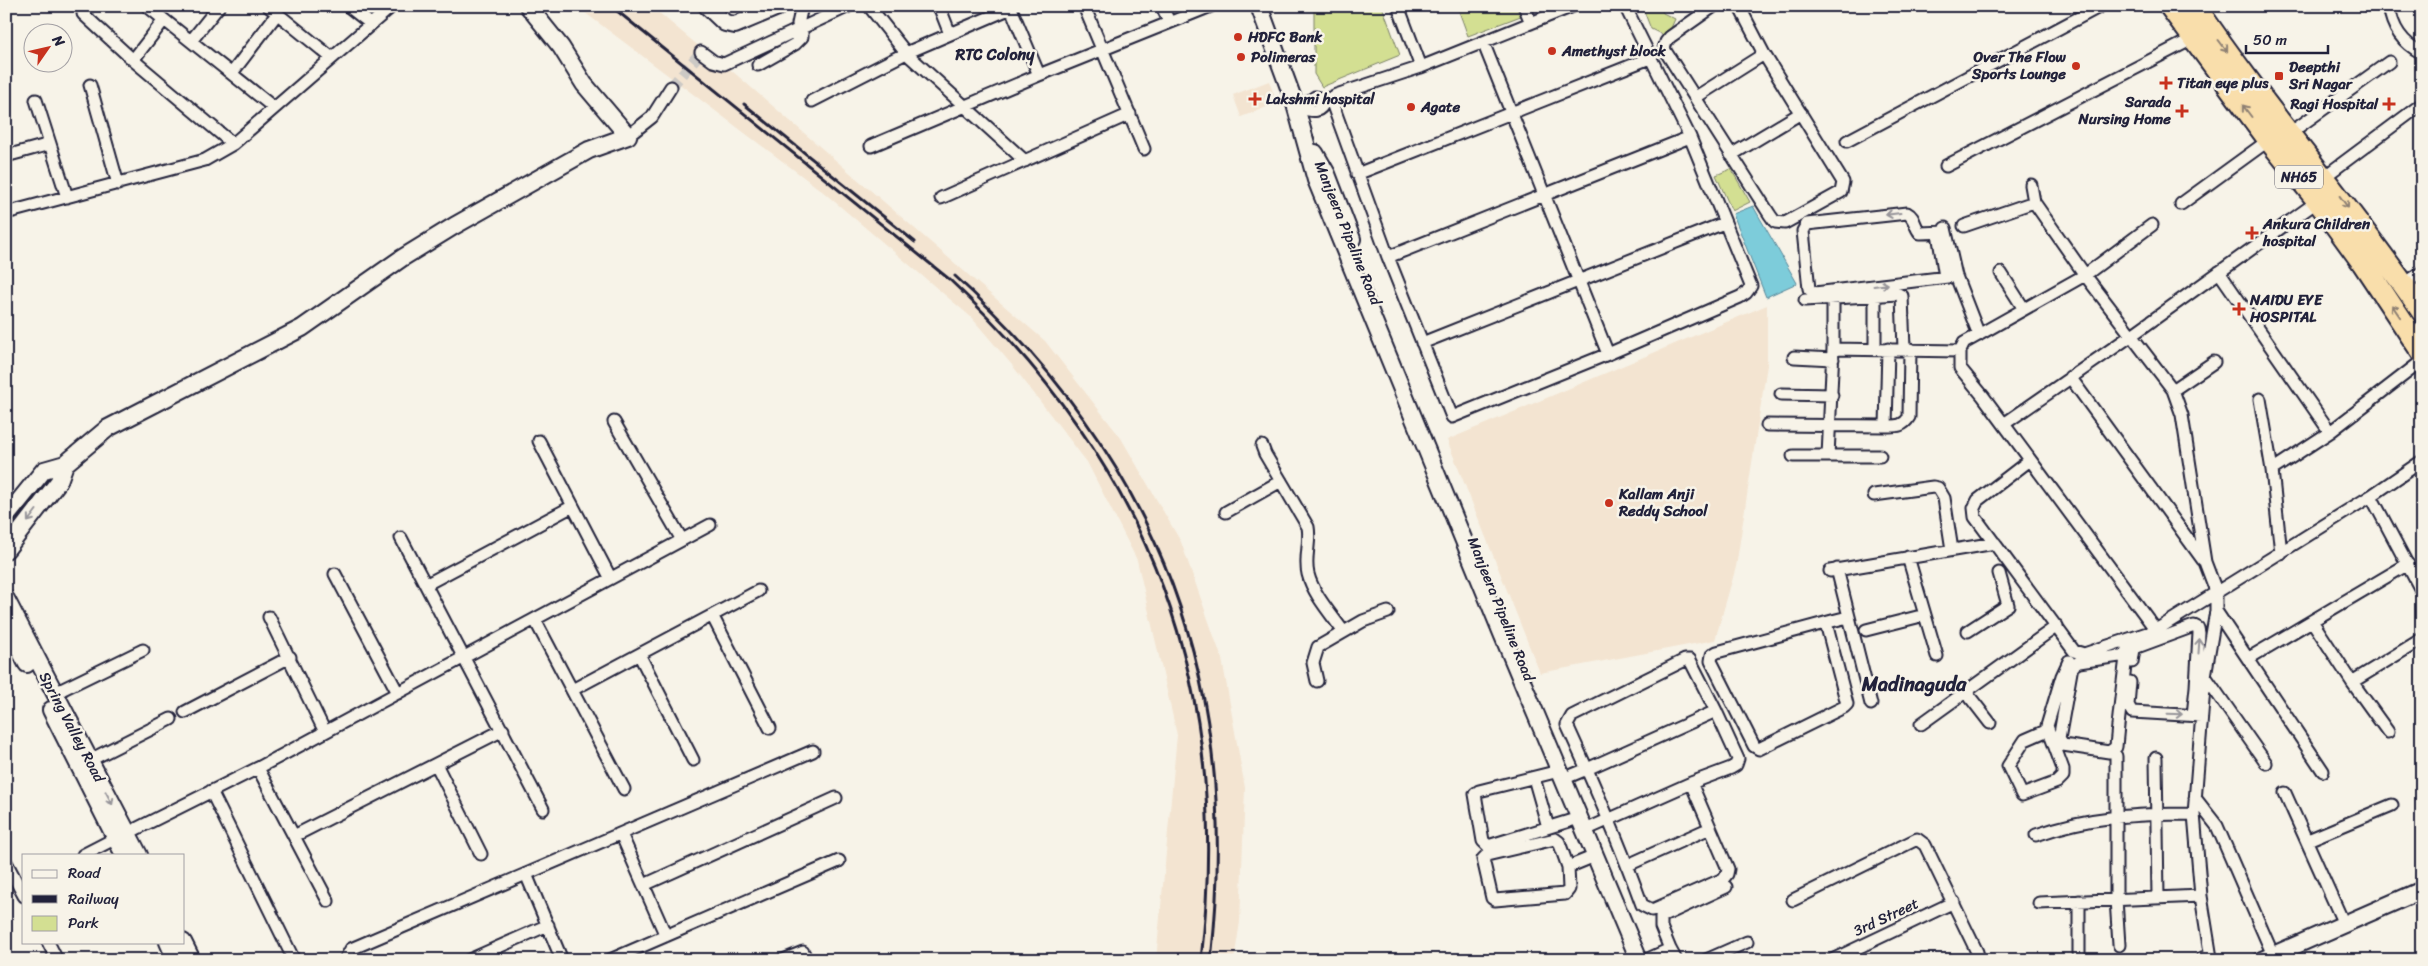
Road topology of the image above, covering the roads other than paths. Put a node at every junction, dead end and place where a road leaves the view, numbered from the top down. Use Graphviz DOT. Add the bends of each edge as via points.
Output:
graph roads {
  1 [pos="219,6"];
  2 [pos="348,6"];
  3 [pos="392,6"];
  4 [pos="528,6"];
  5 [pos="707,6"];
  6 [pos="780,6"];
  7 [pos="802,6"];
  8 [pos="849,6"];
  9 [pos="870,6"];
  10 [pos="939,6"];
  11 [pos="1084,6"];
  12 [pos="1162,6"];
  13 [pos="1211,6"];
  14 [pos="1259,6"];
  15 [pos="1398,6"];
  16 [pos="1524,6"];
  17 [pos="1573,6"];
  18 [pos="1625,6"];
  19 [pos="1714,6"];
  20 [pos="1738,6"];
  21 [pos="2102,6"];
  22 [pos="2170,6"];
  23 [pos="2195,6"];
  24 [pos="2389,6"];
  25 [pos="1011,7"];
  26 [pos="152,8"];
  27 [pos="273,10"];
  28 [pos="83,14"];
  29 [pos="164,20"];
  30 [pos="1169,22"];
  31 [pos="1531,23"];
  32 [pos="371,24"];
  33 [pos="802,28"];
  34 [pos="950,34"];
  35 [pos="2192,39"];
  36 [pos="191,42"];
  37 [pos="1483,42"];
  38 [pos="1102,50"];
  39 [pos="2420,50"];
  40 [pos="700,52"];
  41 [pos="906,53"];
  42 [pos="1764,54"];
  43 [pos="332,58"];
  44 [pos="1650,58"];
  45 [pos="133,60"];
  46 [pos="2389,62"];
  47 [pos="758,65"];
  48 [pos="1421,66"];
  49 [pos="232,73"];
  50 [pos="1039,75"];
  51 [pos="90,85"];
  52 [pos="671,87"];
  53 [pos="1696,97"];
  54 [pos="36,100"];
  55 [pos="1328,100"];
  56 [pos="812,101"];
  57 [pos="2422,104"];
  58 [pos="966,106"];
  59 [pos="273,107"];
  60 [pos="1300,109"];
  61 [pos="1512,113"];
  62 [pos="1801,113"];
  63 [pos="1130,114"];
  64 [pos="2290,133"];
  65 [pos="628,136"];
  66 [pos="1690,137"];
  67 [pos="2268,140"];
  68 [pos="1847,141"];
  69 [pos="50,144"];
  70 [pos="233,144"];
  71 [pos="871,146"];
  72 [pos="1144,148"];
  73 [pos="1731,155"];
  74 [pos="6,156"];
  75 [pos="1025,161"];
  76 [pos="1946,166"];
  77 [pos="1357,174"];
  78 [pos="2324,176"];
  79 [pos="118,184"];
  80 [pos="2031,186"];
  81 [pos="1544,194"];
  82 [pos="67,197"];
  83 [pos="941,198"];
  84 [pos="2318,201"];
  85 [pos="2034,202"];
  86 [pos="2182,204"];
  87 [pos="6,212"];
  88 [pos="1724,223"];
  89 [pos="2152,225"];
  90 [pos="1964,226"];
  91 [pos="1388,257"];
  92 [pos="2219,272"];
  93 [pos="2422,272"];
  94 [pos="2001,273"];
  95 [pos="2085,275"];
  96 [pos="1951,276"];
  97 [pos="1579,280"];
  98 [pos="2404,284"];
  99 [pos="1875,296"];
  100 [pos="1833,299"];
  101 [pos="1806,300"];
  102 [pos="2024,309"];
  103 [pos="2422,311"];
  104 [pos="1979,335"];
  105 [pos="2132,335"];
  106 [pos="1422,342"];
  107 [pos="1907,349"];
  108 [pos="1875,350"];
  109 [pos="1888,350"];
  110 [pos="1960,351"];
  111 [pos="2422,352"];
  112 [pos="1608,354"];
  113 [pos="1833,354"];
  114 [pos="1794,357"];
  115 [pos="2422,361"];
  116 [pos="2214,362"];
  117 [pos="2070,377"];
  118 [pos="2172,390"];
  119 [pos="1781,394"];
  120 [pos="1832,395"];
  121 [pos="2260,399"];
  122 [pos="614,422"];
  123 [pos="2004,424"];
  124 [pos="1767,425"];
  125 [pos="1830,425"];
  126 [pos="1886,426"];
  127 [pos="2330,432"];
  128 [pos="539,441"];
  129 [pos="1262,446"];
  130 [pos="1793,456"];
  131 [pos="1828,456"];
  132 [pos="1880,456"];
  133 [pos="2030,460"];
  134 [pos="2422,461"];
  135 [pos="65,464"];
  136 [pos="2272,470"];
  137 [pos="1281,481"];
  138 [pos="1874,495"];
  139 [pos="2371,496"];
  140 [pos="573,506"];
  141 [pos="1226,512"];
  142 [pos="6,517"];
  143 [pos="710,525"];
  144 [pos="401,538"];
  145 [pos="682,540"];
  146 [pos="1995,543"];
  147 [pos="6,550"];
  148 [pos="1952,550"];
  149 [pos="2281,552"];
  150 [pos="1908,557"];
  151 [pos="2205,562"];
  152 [pos="2408,564"];
  153 [pos="335,574"];
  154 [pos="2020,575"];
  155 [pos="610,577"];
  156 [pos="427,584"];
  157 [pos="2216,591"];
  158 [pos="758,592"];
  159 [pos="2422,592"];
  160 [pos="6,599"];
  161 [pos="2216,611"];
  162 [pos="1388,612"];
  163 [pos="1925,615"];
  164 [pos="269,617"];
  165 [pos="713,617"];
  166 [pos="1848,617"];
  167 [pos="535,620"];
  168 [pos="2312,621"];
  169 [pos="1826,623"];
  170 [pos="6,624"];
  171 [pos="2057,626"];
  172 [pos="1866,630"];
  173 [pos="2156,630"];
  174 [pos="1342,631"];
  175 [pos="1968,631"];
  176 [pos="2422,639"];
  177 [pos="2128,640"];
  178 [pos="142,650"];
  179 [pos="2074,651"];
  180 [pos="2126,655"];
  181 [pos="640,656"];
  182 [pos="1937,656"];
  183 [pos="290,657"];
  184 [pos="464,658"];
  185 [pos="2249,658"];
  186 [pos="1317,681"];
  187 [pos="2352,682"];
  188 [pos="2201,683"];
  189 [pos="1866,684"];
  190 [pos="572,690"];
  191 [pos="1845,691"];
  192 [pos="1966,692"];
  193 [pos="54,693"];
  194 [pos="398,693"];
  195 [pos="1871,704"];
  196 [pos="1716,711"];
  197 [pos="185,712"];
  198 [pos="2197,715"];
  199 [pos="171,719"];
  200 [pos="1921,724"];
  201 [pos="1990,724"];
  202 [pos="770,728"];
  203 [pos="503,730"];
  204 [pos="2048,730"];
  205 [pos="325,732"];
  206 [pos="2388,732"];
  207 [pos="813,751"];
  208 [pos="2116,756"];
  209 [pos="2156,758"];
  210 [pos="90,760"];
  211 [pos="693,760"];
  212 [pos="2266,763"];
  213 [pos="436,764"];
  214 [pos="258,768"];
  215 [pos="1587,769"];
  216 [pos="2323,771"];
  217 [pos="1564,774"];
  218 [pos="1534,778"];
  219 [pos="1691,783"];
  220 [pos="624,789"];
  221 [pos="211,791"];
  222 [pos="2285,793"];
  223 [pos="836,798"];
  224 [pos="2195,798"];
  225 [pos="2392,805"];
  226 [pos="543,809"];
  227 [pos="2157,814"];
  228 [pos="2194,814"];
  229 [pos="2117,816"];
  230 [pos="1608,819"];
  231 [pos="1585,822"];
  232 [pos="1548,827"];
  233 [pos="1710,828"];
  234 [pos="621,834"];
  235 [pos="122,835"];
  236 [pos="2036,835"];
  237 [pos="294,836"];
  238 [pos="2308,840"];
  239 [pos="85,854"];
  240 [pos="124,854"];
  241 [pos="138,854"];
  242 [pos="480,854"];
  243 [pos="1595,856"];
  244 [pos="839,861"];
  245 [pos="6,862"];
  246 [pos="1628,865"];
  247 [pos="1568,867"];
  248 [pos="526,874"];
  249 [pos="644,885"];
  250 [pos="1726,887"];
  251 [pos="22,889"];
  252 [pos="2422,890"];
  253 [pos="2201,896"];
  254 [pos="2158,898"];
  255 [pos="2116,899"];
  256 [pos="1793,900"];
  257 [pos="328,901"];
  258 [pos="2079,901"];
  259 [pos="1954,902"];
  260 [pos="2039,903"];
  261 [pos="2344,924"];
  262 [pos="548,925"];
  263 [pos="666,936"];
  264 [pos="1747,942"];
  265 [pos="49,944"];
  266 [pos="169,944"];
  267 [pos="184,944"];
  268 [pos="2119,945"];
  269 [pos="1670,949"];
  270 [pos="2079,953"];
  271 [pos="2268,957"];
  272 [pos="54,959"];
  273 [pos="1645,959"];
  274 [pos="2209,959"];
  275 [pos="176,960"];
  276 [pos="192,960"];
  277 [pos="294,960"];
  278 [pos="345,960"];
  279 [pos="469,960"];
  280 [pos="562,960"];
  281 [pos="610,960"];
  282 [pos="782,960"];
  283 [pos="807,960"];
  284 [pos="1676,960"];
  285 [pos="1706,960"];
  286 [pos="1832,960"];
  287 [pos="1979,960"];
  1 -- 36 [label="street"];
  2 -- 32 [label="street"];
  3 -- 32 [label="street"];
  4 -- 65 [label="street" via="561,47 584,84"];
  5 -- 6 [label="street" via="725,23 735,25"];
  7 -- 33 [label="street" via="798,16 798,24"];
  8 -- 33 [label="street"];
  9 -- 41 [label="street"];
  10 -- 34 [label="street"];
  11 -- 38 [label="street"];
  12 -- 30 [label="street"];
  13 -- 30 [label="street"];
  14 -- 60 [label="street, Manjeera Pipeline Road"];
  15 -- 48 [label="street"];
  16 -- 31 [label="street"];
  17 -- 31 [label="street"];
  18 -- 44 [label="street"];
  19 -- 53 [label="street" via="1666,42 1664,49"];
  20 -- 42 [label="street"];
  21 -- 68 [label="street"];
  22 -- 35 [label="highway, NH65"];
  23 -- 64 [label="highway, NH65, one-way"];
  24 -- 39 [label="street" via="2391,23 2408,44"];
  25 -- 34 [label="street"];
  25 -- 50 [label="street"];
  26 -- 29 [label="street"];
  27 -- 43 [label="street"];
  27 -- 49 [label="street"];
  28 -- 45 [label="street"];
  29 -- 36 [label="street"];
  29 -- 45 [label="street"];
  30 -- 38 [label="street"];
  31 -- 37 [label="street"];
  32 -- 43 [label="street"];
  33 -- 40 [label="street" via="724,64"];
  33 -- 47 [label="street" via="802,37 795,44"];
  34 -- 41 [label="street"];
  67 -- 35 [label="highway, NH65, one-way"];
  35 -- 76 [label="street"];
  36 -- 49 [label="street"];
  37 -- 48 [label="street"];
  37 -- 61 [label="street"];
  38 -- 50 [label="street"];
  38 -- 63 [label="street"];
  41 -- 56 [label="street"];
  41 -- 58 [label="street"];
  42 -- 53 [label="street"];
  42 -- 62 [label="street"];
  43 -- 59 [label="street"];
  44 -- 61 [label="street"];
  44 -- 66 [label="street"];
  45 -- 70 [label="street"];
  46 -- 64 [label="street"];
  48 -- 55 [label="street"];
  49 -- 59 [label="street"];
  50 -- 58 [label="street"];
  51 -- 79 [label="street"];
  52 -- 65 [label="street" via="652,118"];
  53 -- 73 [label="street"];
  54 -- 69 [label="street"];
  55 -- 60 [label="street" via="1315,97"];
  55 -- 77 [label="street"];
  57 -- 78 [label="street"];
  58 -- 71 [label="street"];
  58 -- 75 [label="street"];
  59 -- 70 [label="street"];
  60 -- 217 [label="street, Manjeera Pipeline Road" via="1305,136 1327,174"];
  61 -- 77 [label="street"];
  61 -- 81 [label="street"];
  62 -- 73 [label="street"];
  62 -- 73 [label="street" via="1843,182 1842,192 1786,223 1775,222"];
  63 -- 72 [label="street"];
  63 -- 75 [label="street"];
  64 -- 78 [label="highway, NH65"];
  65 -- 135 [label="street" via="589,150 454,226 302,328 108,428"];
  66 -- 81 [label="street"];
  66 -- 88 [label="street"];
  67 -- 84 [label="highway, NH65"];
  67 -- 86 [label="street"];
  69 -- 74 [label="street"];
  69 -- 82 [label="street"];
  70 -- 79 [label="street" via="205,160"];
  75 -- 83 [label="street"];
  77 -- 91 [label="street"];
  78 -- 98 [label="highway, NH65, one-way"];
  79 -- 82 [label="street"];
  80 -- 85 [label="street"];
  81 -- 91 [label="street"];
  81 -- 97 [label="street"];
  82 -- 87 [label="street"];
  84 -- 92 [label="street"];
  111 -- 84 [label="highway, NH65, one-way" via="2364,263"];
  85 -- 90 [label="street"];
  85 -- 95 [label="street"];
  88 -- 97 [label="street"];
  88 -- 112 [label="street" via="1751,286 1746,293"];
  89 -- 95 [label="street"];
  91 -- 106 [label="street"];
  92 -- 105 [label="street"];
  92 -- 127 [label="street"];
  93 -- 98 [label="street"];
  94 -- 102 [label="street"];
  95 -- 102 [label="street"];
  95 -- 105 [label="street"];
  96 -- 96 [label="street, one-way" via="1943,231 1920,234 1907,212 1807,224 1803,231 1809,289 1815,293"];
  96 -- 104 [label="street"];
  97 -- 106 [label="street"];
  97 -- 112 [label="street"];
  98 -- 103 [label="highway, NH65"];
  99 -- 100 [label="street"];
  99 -- 107 [label="street" via="1902,296"];
  99 -- 108 [label="street"];
  100 -- 101 [label="street"];
  100 -- 113 [label="street"];
  102 -- 104 [label="street"];
  104 -- 110 [label="street" via="1964,343"];
  105 -- 117 [label="street"];
  105 -- 118 [label="street"];
  106 -- 112 [label="street" via="1452,417"];
  107 -- 109 [label="street"];
  107 -- 110 [label="street"];
  107 -- 126 [label="street" via="1909,417 1899,426"];
  108 -- 109 [label="street"];
  108 -- 113 [label="street"];
  109 -- 126 [label="street"];
  110 -- 123 [label="street" via="1960,368"];
  113 -- 114 [label="street"];
  113 -- 120 [label="street"];
  115 -- 127 [label="street"];
  116 -- 118 [label="street"];
  117 -- 123 [label="street"];
  117 -- 151 [label="street"];
  118 -- 151 [label="street" via="2182,414"];
  119 -- 120 [label="street"];
  120 -- 125 [label="street"];
  121 -- 136 [label="street"];
  122 -- 145 [label="street"];
  123 -- 133 [label="street"];
  124 -- 125 [label="street"];
  125 -- 126 [label="street"];
  125 -- 131 [label="street"];
  127 -- 136 [label="street"];
  128 -- 140 [label="street"];
  129 -- 137 [label="street"];
  130 -- 131 [label="street"];
  131 -- 132 [label="street"];
  133 -- 146 [label="street" via="1978,500 1974,508 1978,522"];
  133 -- 173 [label="street"];
  134 -- 139 [label="street"];
  135 -- 142 [label="street" via="44,470"];
  135 -- 147 [label="street, one-way" via="58,481"];
  136 -- 149 [label="street"];
  137 -- 141 [label="street"];
  137 -- 174 [label="street" via="1308,527 1308,574"];
  138 -- 148 [label="street" via="1938,488 1944,498"];
  139 -- 149 [label="street"];
  139 -- 152 [label="street"];
  140 -- 155 [label="street"];
  140 -- 156 [label="street"];
  143 -- 145 [label="street"];
  144 -- 156 [label="street"];
  145 -- 155 [label="street"];
  146 -- 148 [label="street"];
  146 -- 154 [label="street"];
  148 -- 150 [label="street"];
  149 -- 157 [label="street"];
  150 -- 163 [label="street"];
  150 -- 166 [label="street" via="1834,570"];
  151 -- 157 [label="street"];
  152 -- 159 [label="street"];
  152 -- 168 [label="street"];
  153 -- 194 [label="street"];
  154 -- 171 [label="street"];
  154 -- 175 [label="street" via="2001,577 2008,601 2006,607"];
  155 -- 167 [label="street"];
  156 -- 184 [label="street"];
  157 -- 161 [label="street"];
  157 -- 173 [label="street"];
  158 -- 165 [label="street"];
  160 -- 193 [label="street, Spring Valley Road"];
  161 -- 185 [label="street"];
  161 -- 188 [label="street"];
  162 -- 174 [label="street"];
  163 -- 172 [label="street"];
  163 -- 182 [label="street"];
  164 -- 183 [label="street"];
  165 -- 181 [label="street"];
  165 -- 202 [label="street"];
  166 -- 169 [label="street"];
  166 -- 189 [label="street"];
  167 -- 184 [label="street"];
  167 -- 190 [label="street"];
  168 -- 185 [label="street"];
  168 -- 187 [label="street"];
  169 -- 191 [label="street"];
  169 -- 191 [label="street" via="1716,652 1711,661 1754,746 1759,749 1844,707 1847,704"];
  170 -- 235 [label="street, Spring Valley Road"];
  171 -- 179 [label="street"];
  171 -- 192 [label="street"];
  173 -- 177 [label="street"];
  174 -- 186 [label="street" via="1318,647 1314,654"];
  176 -- 187 [label="street"];
  177 -- 179 [label="street" via="2084,654"];
  177 -- 180 [label="street"];
  178 -- 193 [label="street"];
  179 -- 204 [label="street" via="2062,676"];
  180 -- 180 [label="street" via="2114,749 2109,752 2063,745 2059,740 2072,666 2079,662"];
  181 -- 190 [label="street"];
  181 -- 211 [label="street"];
  183 -- 197 [label="street"];
  183 -- 205 [label="street"];
  184 -- 194 [label="street"];
  184 -- 203 [label="street"];
  185 -- 216 [label="street"];
  187 -- 206 [label="street"];
  188 -- 198 [label="street"];
  188 -- 198 [label="street, one-way" via="2198,628 2194,626 2134,649 2129,710"];
  188 -- 212 [label="street"];
  189 -- 191 [label="street"];
  189 -- 195 [label="street"];
  190 -- 220 [label="street"];
  192 -- 200 [label="street"];
  192 -- 201 [label="street"];
  193 -- 210 [label="street, Spring Valley Road"];
  194 -- 205 [label="street"];
  196 -- 215 [label="street"];
  196 -- 215 [label="street" via="1694,664 1685,660 1572,716 1567,725"];
  196 -- 219 [label="street" via="1738,759 1736,765"];
  198 -- 224 [label="street"];
  199 -- 210 [label="street"];
  203 -- 213 [label="street"];
  203 -- 226 [label="street"];
  204 -- 204 [label="street" via="2063,776 2057,782 2022,795 2008,766 2025,740"];
  205 -- 214 [label="street"];
  207 -- 234 [label="street"];
  208 -- 229 [label="street"];
  209 -- 227 [label="street"];
  210 -- 235 [label="street, Spring Valley Road, one-way"];
  213 -- 237 [label="street"];
  213 -- 242 [label="street"];
  214 -- 221 [label="street"];
  214 -- 237 [label="street"];
  215 -- 217 [label="street"];
  215 -- 230 [label="street"];
  217 -- 218 [label="street"];
  217 -- 231 [label="street, Manjeera Pipeline Road"];
  218 -- 232 [label="street"];
  218 -- 232 [label="street" via="1480,790 1475,794 1483,841 1488,846"];
  219 -- 230 [label="street"];
  219 -- 233 [label="street"];
  221 -- 235 [label="street"];
  221 -- 277 [label="street"];
  222 -- 238 [label="street"];
  223 -- 249 [label="street"];
  224 -- 228 [label="street"];
  224 -- 271 [label="street" via="2217,826"];
  225 -- 238 [label="street"];
  227 -- 228 [label="street"];
  227 -- 229 [label="street"];
  227 -- 254 [label="street"];
  228 -- 253 [label="street"];
  229 -- 236 [label="street" via="2079,821"];
  229 -- 255 [label="street"];
  230 -- 231 [label="street"];
  230 -- 246 [label="street"];
  231 -- 232 [label="street"];
  231 -- 243 [label="street, Manjeera Pipeline Road"];
  231 -- 273 [label="street, Manjeera Pipeline Road"];
  233 -- 246 [label="street"];
  233 -- 246 [label="street" via="1728,869 1723,878 1652,910 1642,905"];
  234 -- 248 [label="street"];
  234 -- 249 [label="street"];
  235 -- 239 [label="street"];
  235 -- 240 [label="street, Spring Valley Road"];
  235 -- 241 [label="street, Spring Valley Road"];
  237 -- 257 [label="street"];
  238 -- 261 [label="street"];
  243 -- 247 [label="street"];
  243 -- 273 [label="street, Manjeera Pipeline Road"];
  244 -- 263 [label="street"];
  245 -- 251 [label="street"];
  247 -- 247 [label="street" via="1555,839 1487,854 1483,859 1495,900 1565,894"];
  248 -- 262 [label="street"];
  248 -- 278 [label="street" via="351,949"];
  249 -- 263 [label="street"];
  250 -- 269 [label="street" via="1661,917 1661,927"];
  252 -- 261 [label="street"];
  253 -- 254 [label="street"];
  253 -- 274 [label="street"];
  254 -- 255 [label="street"];
  255 -- 258 [label="street"];
  255 -- 268 [label="street"];
  256 -- 259 [label="street" via="1917,840 1925,845"];
  258 -- 260 [label="street"];
  258 -- 270 [label="street"];
  259 -- 286 [label="street, 3rd Street"];
  259 -- 287 [label="street"];
  261 -- 271 [label="street"];
  262 -- 279 [label="street"];
  262 -- 280 [label="street"];
  263 -- 281 [label="street"];
  264 -- 285 [label="street"];
  265 -- 272 [label="street"];
  266 -- 275 [label="street"];
  267 -- 276 [label="street"];
  269 -- 273 [label="street"];
  269 -- 284 [label="street"];
  282 -- 283 [label="street" via="803,952"];
}
